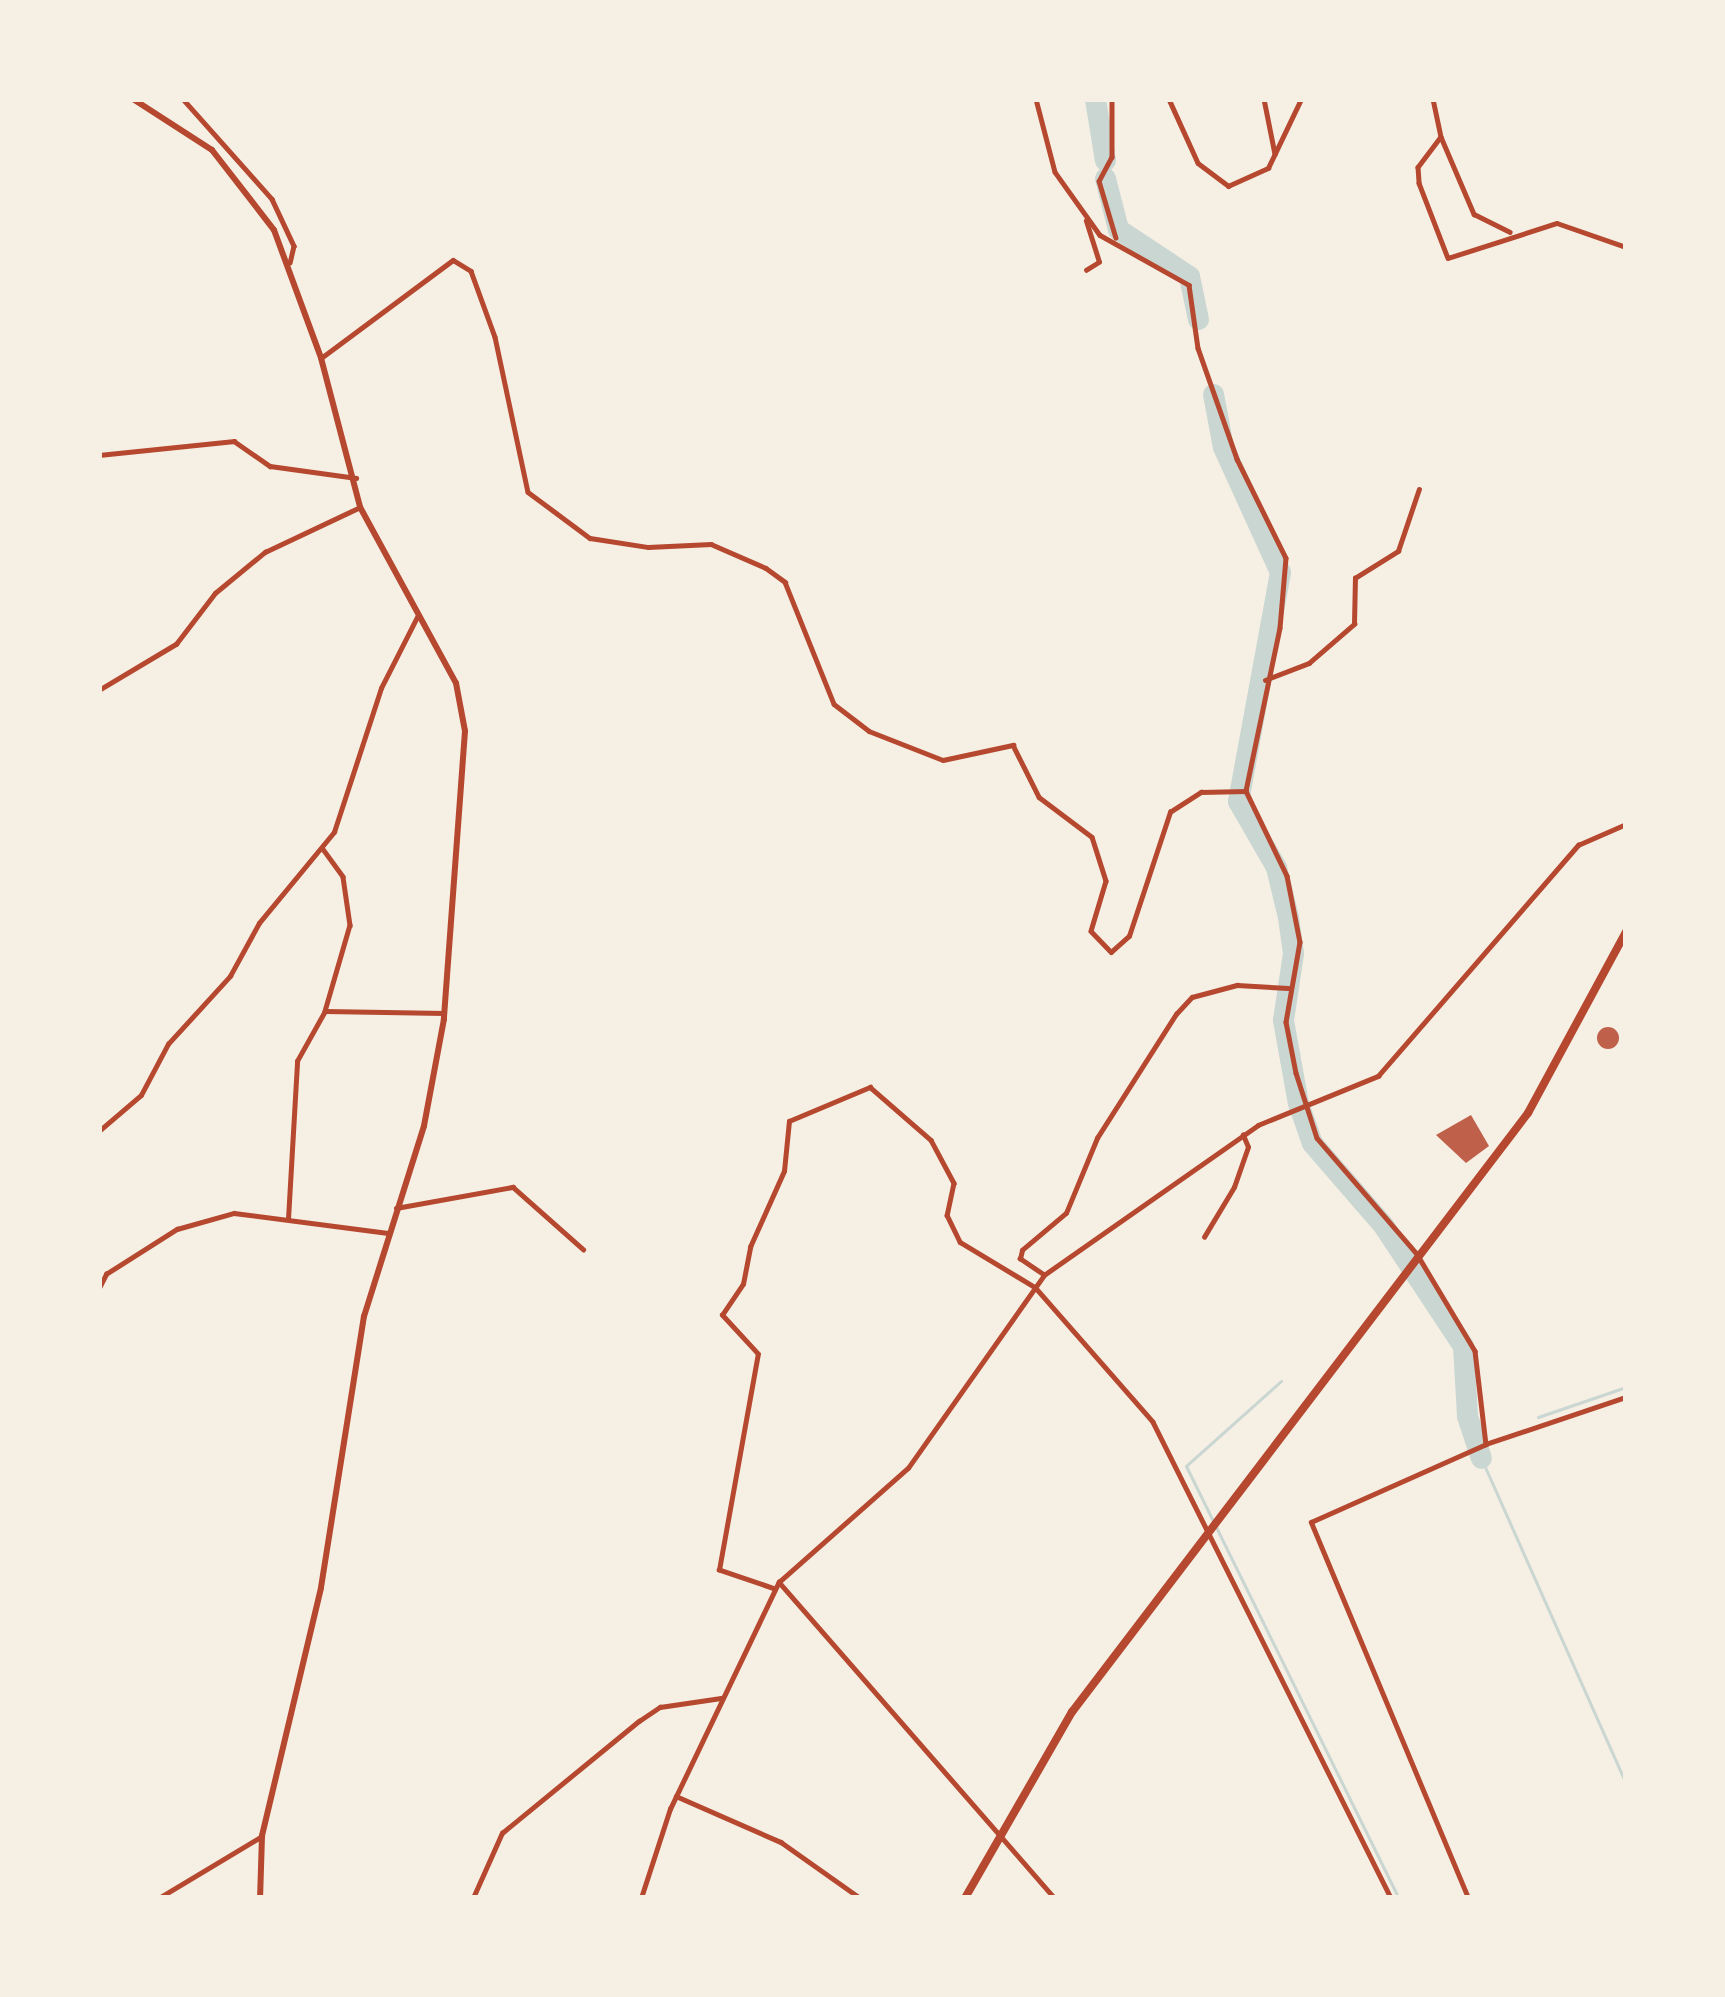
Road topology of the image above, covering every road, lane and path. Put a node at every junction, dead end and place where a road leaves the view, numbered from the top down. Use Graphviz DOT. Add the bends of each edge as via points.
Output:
graph roads {
  1 [pos="133,99"];
  2 [pos="183,99"];
  3 [pos="1036,99"];
  4 [pos="1112,99"];
  5 [pos="1169,99"];
  6 [pos="1264,99"];
  7 [pos="1301,99"];
  8 [pos="1433,99"];
  9 [pos="1441,137"];
  10 [pos="1275,154"];
  11 [pos="1084,216"];
  12 [pos="1513,233"];
  13 [pos="1116,238"];
  14 [pos="1626,247"];
  15 [pos="290,262"];
  16 [pos="1086,270"];
  17 [pos="321,358"];
  18 [pos="99,455"];
  19 [pos="356,478"];
  20 [pos="1419,489"];
  21 [pos="360,507"];
  22 [pos="417,617"];
  23 [pos="1265,680"];
  24 [pos="99,690"];
  25 [pos="1244,790"];
  26 [pos="1626,824"];
  27 [pos="321,848"];
  28 [pos="1626,932"];
  29 [pos="1286,988"];
  30 [pos="325,1011"];
  31 [pos="444,1013"];
  32 [pos="1299,1105"];
  33 [pos="99,1131"];
  34 [pos="1243,1136"];
  35 [pos="396,1208"];
  36 [pos="288,1219"];
  37 [pos="388,1233"];
  38 [pos="1204,1238"];
  39 [pos="583,1249"];
  40 [pos="1414,1258"];
  41 [pos="1044,1275"];
  42 [pos="1036,1287"];
  43 [pos="99,1288"];
  44 [pos="1626,1397"];
  45 [pos="1484,1445"];
  46 [pos="1209,1529"];
  47 [pos="777,1586"];
  48 [pos="722,1698"];
  49 [pos="676,1796"];
  50 [pos="996,1832"];
  51 [pos="262,1836"];
  52 [pos="159,1898"];
  53 [pos="260,1898"];
  54 [pos="473,1898"];
  55 [pos="641,1898"];
  56 [pos="860,1898"];
  57 [pos="964,1898"];
  58 [pos="1055,1898"];
  59 [pos="1391,1898"];
  60 [pos="1468,1898"];
  1 -- 15 [label="street" via="231,169"];
  2 -- 15 [label="street" via="272,200 294,246"];
  3 -- 11 [label="street" via="1042,144"];
  4 -- 13 [label="street" via="1112,158 1099,182"];
  5 -- 10 [label="street" via="1186,142 1215,180 1240,185"];
  6 -- 10 [label="street"];
  7 -- 10 [label="street"];
  8 -- 9 [label="street"];
  9 -- 12 [label="street" via="1474,214"];
  9 -- 12 [label="street" via="1418,167 1448,258 1472,256"];
  11 -- 13 [label="street" via="1100,235"];
  11 -- 16 [label="street" via="1099,262"];
  12 -- 14 [label="street" via="1571,222"];
  13 -- 23 [label="street" via="1189,285 1198,348 1237,458 1282,548 1288,578"];
  15 -- 17 [label="street"];
  17 -- 19 [label="street"];
  17 -- 25 [label="street" via="453,260 471,271 495,337 528,492 590,538 648,547 710,544 766,568 784,582 835,704 869,731 943,760 1012,745 1039,797 1092,836 1106,881 1091,931 1111,952 1129,936 1170,812 1219,789"];
  18 -- 19 [label="street" via="234,441 270,466"];
  19 -- 21 [label="street"];
  20 -- 23 [label="street" via="1398,550 1355,578 1354,624 1309,663"];
  21 -- 22 [label="street"];
  21 -- 24 [label="street" via="265,552 214,593 176,644"];
  22 -- 27 [label="street" via="381,688 339,823"];
  22 -- 31 [label="street" via="456,682 465,730"];
  23 -- 25 [label="street"];
  25 -- 29 [label="street" via="1286,876 1300,941"];
  26 -- 32 [label="street" via="1578,845 1378,1076"];
  27 -- 30 [label="street" via="343,877 350,925"];
  27 -- 33 [label="street" via="259,923 230,976 168,1044 141,1095"];
  28 -- 40 [label="main road" via="1528,1113"];
  29 -- 32 [label="street"];
  29 -- 41 [label="street" via="1237,985 1192,997 1177,1014 1097,1138 1066,1214 1022,1250 1020,1259"];
  30 -- 31 [label="street"];
  30 -- 36 [label="street" via="297,1060"];
  31 -- 35 [label="street" via="424,1126"];
  32 -- 34 [label="street"];
  32 -- 40 [label="street"];
  34 -- 38 [label="street" via="1248,1147 1234,1187"];
  34 -- 41 [label="street"];
  35 -- 37 [label="street"];
  35 -- 39 [label="street" via="513,1187"];
  36 -- 37 [label="street"];
  36 -- 43 [label="street" via="234,1213 177,1229 106,1274"];
  37 -- 51 [label="street" via="349,1395 321,1588"];
  40 -- 45 [label="street" via="1475,1351"];
  40 -- 46 [label="main road"];
  41 -- 42 [label="street"];
  42 -- 46 [label="street" via="1154,1422"];
  42 -- 47 [label="street" via="908,1468"];
  42 -- 47 [label="street" via="960,1242 947,1215 948,1170 895,1102 870,1087 789,1121 784,1172 722,1321 758,1354 719,1570"];
  44 -- 45 [label="street"];
  45 -- 60 [label="street" via="1311,1522"];
  46 -- 50 [label="main road" via="1072,1712"];
  46 -- 59 [label="street"];
  47 -- 48 [label="street"];
  47 -- 50 [label="street"];
  48 -- 49 [label="street"];
  48 -- 54 [label="street" via="660,1707 639,1721 502,1833"];
  49 -- 55 [label="street"];
  49 -- 56 [label="street" via="782,1842"];
  50 -- 57 [label="main road"];
  50 -- 58 [label="street"];
  51 -- 52 [label="street"];
  51 -- 53 [label="street"];
}
